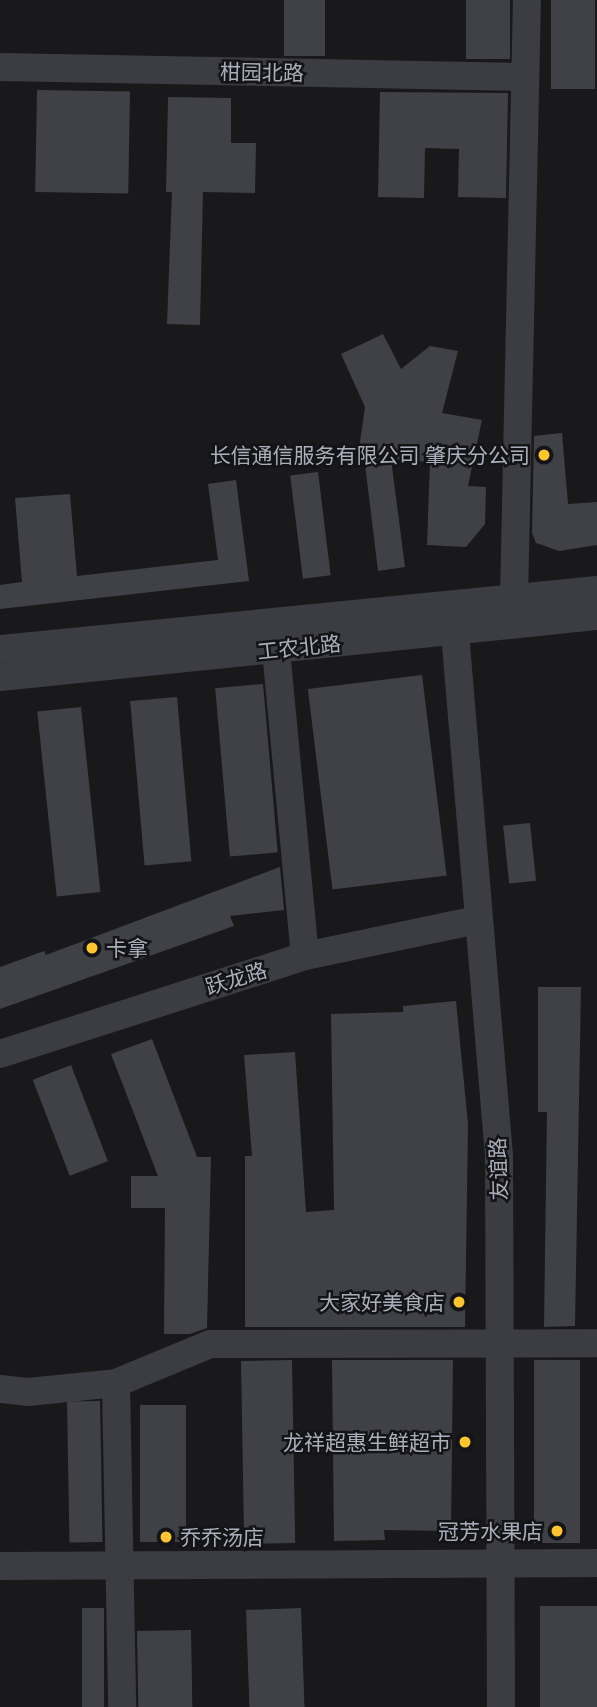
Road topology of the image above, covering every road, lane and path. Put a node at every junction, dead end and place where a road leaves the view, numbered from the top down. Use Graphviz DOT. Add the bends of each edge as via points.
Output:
graph roads {
  1 [pos="527,0"];
  2 [pos="0,67"];
  3 [pos="524,77"];
  4 [pos="597,590"];
  5 [pos="514,598"];
  6 [pos="597,616"];
  7 [pos="455,633"];
  8 [pos="0,649"];
  9 [pos="276,650"];
  10 [pos="0,677"];
  11 [pos="478,920"];
  12 [pos="305,956"];
  13 [pos="0,1054"];
  14 [pos="500,1342"];
  15 [pos="597,1343"];
  16 [pos="116,1383"];
  17 [pos="0,1389"];
  18 [pos="501,1563"];
  19 [pos="597,1563"];
  20 [pos="119,1565"];
  21 [pos="0,1566"];
  22 [pos="122,1707"];
  23 [pos="501,1707"];
  1 -- 3 [label="street"];
  2 -- 3 [label="street, 柑园北路"];
  3 -- 5 [label="street"];
  4 -- 5 [label="street, 工农北路"];
  5 -- 8 [label="street, 工农北路"];
  6 -- 7 [label="street, 工农北路"];
  7 -- 9 [label="street, 工农北路"];
  7 -- 11 [label="street, 友谊路"];
  9 -- 10 [label="street, 工农北路"];
  9 -- 12 [label="street"];
  11 -- 12 [label="street, 跃龙路"];
  11 -- 14 [label="street, 友谊路" via="499,1156"];
  12 -- 13 [label="street, 跃龙路"];
  14 -- 15 [label="street"];
  14 -- 16 [label="street" via="210,1344"];
  14 -- 18 [label="street, 友谊路"];
  16 -- 17 [label="street" via="28,1392"];
  16 -- 20 [label="street"];
  18 -- 19 [label="street"];
  18 -- 20 [label="street"];
  18 -- 23 [label="street, 友谊路"];
  20 -- 21 [label="street"];
  20 -- 22 [label="street"];
}
